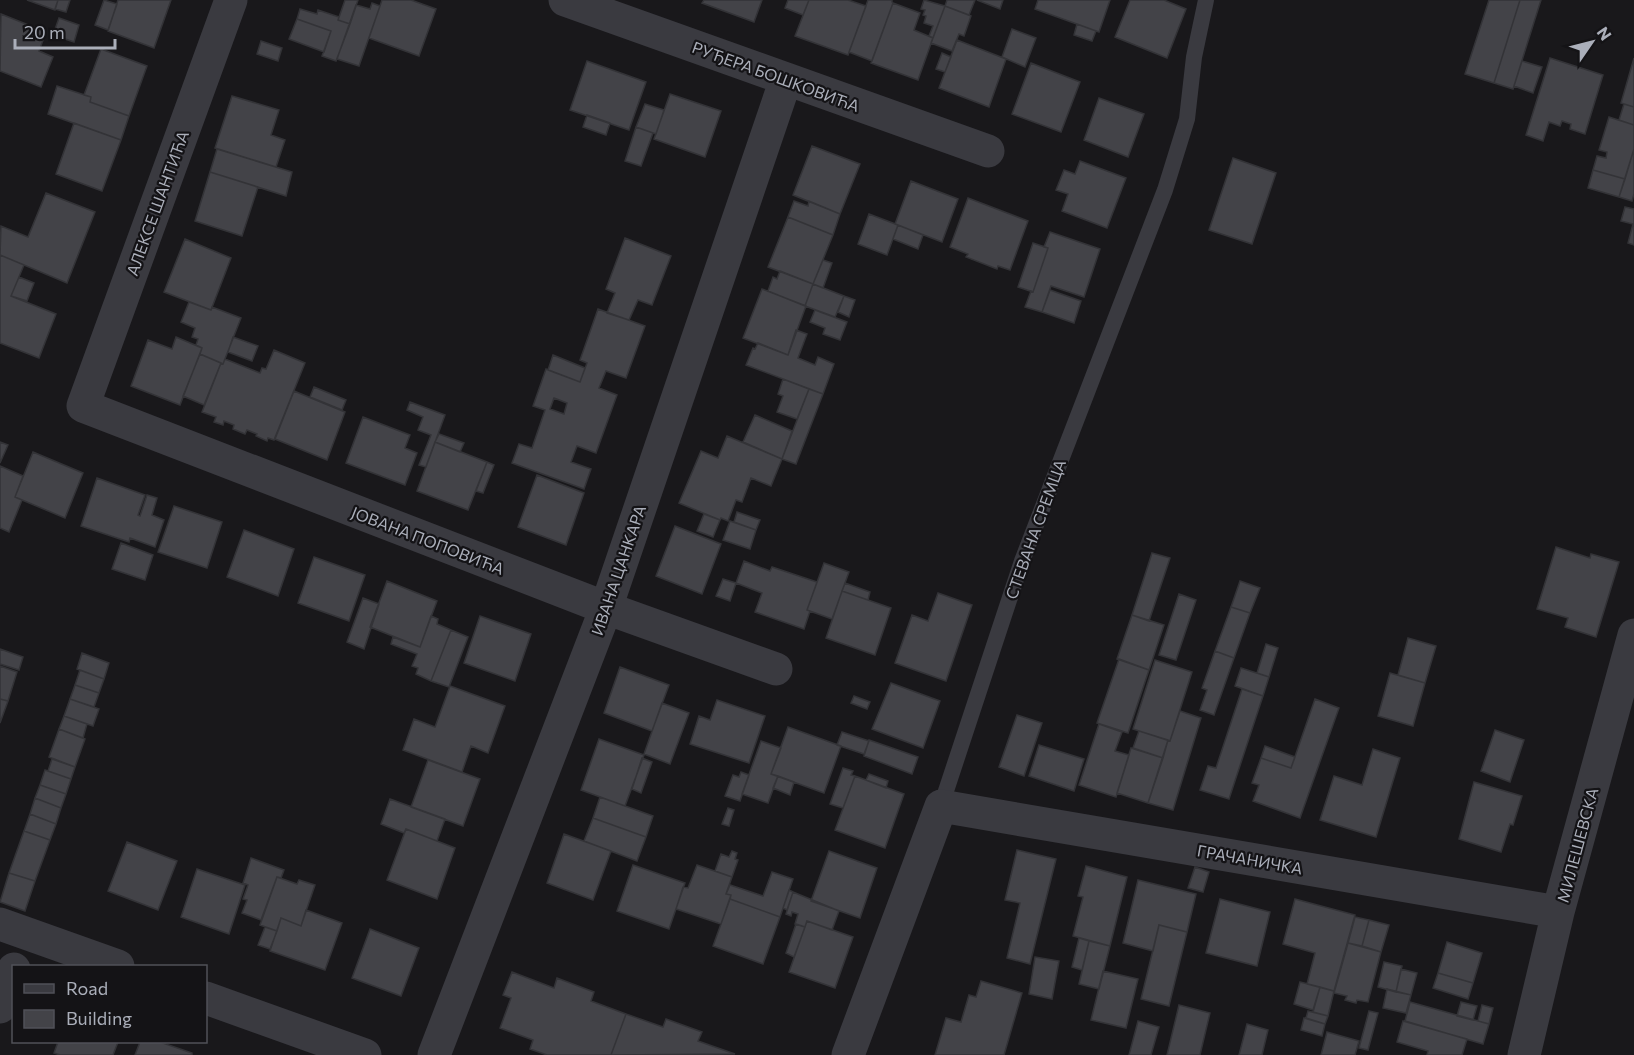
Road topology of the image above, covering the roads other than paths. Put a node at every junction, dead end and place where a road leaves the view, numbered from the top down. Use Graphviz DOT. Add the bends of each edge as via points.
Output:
graph roads {
  1 [pos="231,0"];
  2 [pos="565,0"];
  3 [pos="1206,0"];
  4 [pos="786,79"];
  5 [pos="988,151"];
  6 [pos="82,406"];
  7 [pos="606,608"];
  8 [pos="1634,635"];
  9 [pos="776,669"];
  10 [pos="941,806"];
  11 [pos="1558,912"];
  12 [pos="13,929"];
  13 [pos="14,965"];
  14 [pos="115,965"];
  15 [pos="12,974"];
  16 [pos="207,998"];
  17 [pos="0,1007"];
  18 [pos="365,1055"];
  19 [pos="434,1055"];
  20 [pos="848,1055"];
  21 [pos="1524,1055"];
  1 -- 6 [label="street, АЛЕКСЕ ШАНТИЋА"];
  2 -- 4 [label="street, РУЂЕРА БОШКОВИЋА"];
  3 -- 10 [label="lane, СТЕВАНА СРЕМЦА" via="1187,119 1165,190 1022,561"];
  4 -- 5 [label="street, РУЂЕРА БОШКОВИЋА"];
  4 -- 7 [label="street, ИВАНА ЦАНКАРА"];
  6 -- 7 [label="street, ЈОВАНА ПОПОВИЋА"];
  7 -- 9 [label="street, ЈОВАНА ПОПОВИЋА"];
  7 -- 19 [label="street, ИВАНА ЦАНКАРА"];
  8 -- 11 [label="street, МИЛЕШЕВСКА"];
  10 -- 11 [label="street, ГРАЧАНИЧКА"];
  10 -- 20 [label="street, СТЕВАНА СРЕМЦА"];
  11 -- 21 [label="street, МИЛЕШЕВСКА"];
  12 -- 13 [label="street"];
  12 -- 14 [label="street"];
  15 -- 17 [label="street"];
  16 -- 18 [label="street"];
}
